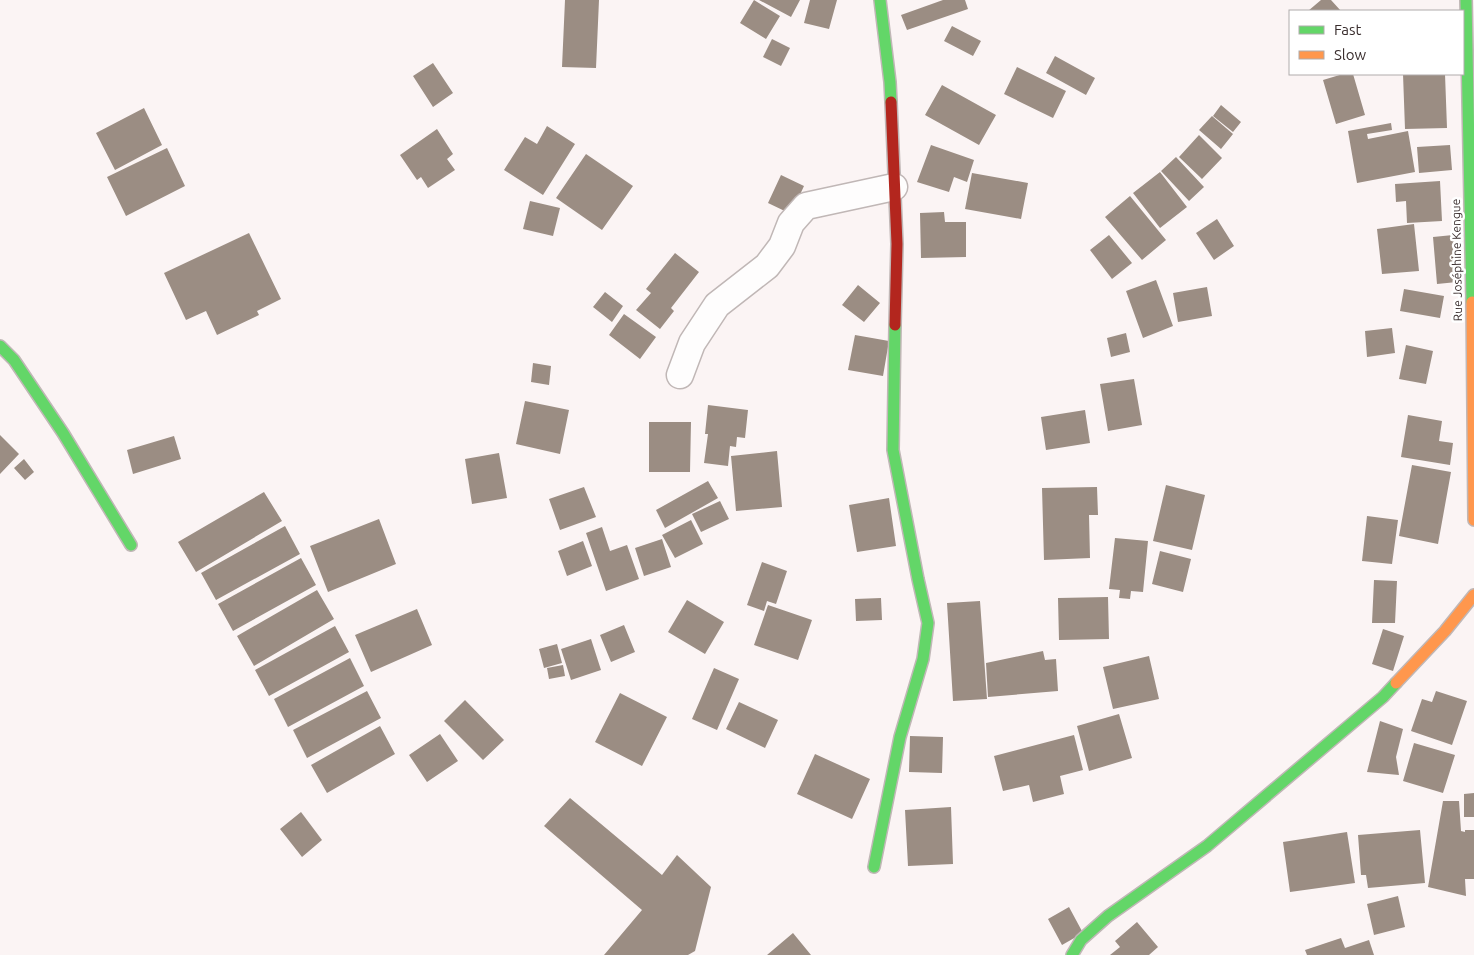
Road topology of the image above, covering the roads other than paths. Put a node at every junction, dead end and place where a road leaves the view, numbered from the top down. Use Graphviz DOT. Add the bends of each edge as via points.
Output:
graph roads {
  1 [pos="880,0"];
  2 [pos="1466,0"];
  3 [pos="894,187"];
  4 [pos="0,346"];
  5 [pos="680,375"];
  6 [pos="1474,520"];
  7 [pos="131,545"];
  8 [pos="1474,594"];
  9 [pos="874,867"];
  10 [pos="1072,955"];
  1 -- 3 [label="street" via="890,82"];
  2 -- 6 [label="street, Rue Joséphine Kengue"];
  3 -- 5 [label="street" via="806,206 791,223 782,246 767,266 717,305 692,343"];
  3 -- 9 [label="street" via="897,244 893,450 928,623 923,658 900,737"];
  4 -- 7 [label="street" via="14,360 63,433"];
  8 -- 10 [label="street" via="1446,631 1383,697 1207,846 1108,916 1081,940"];
}
